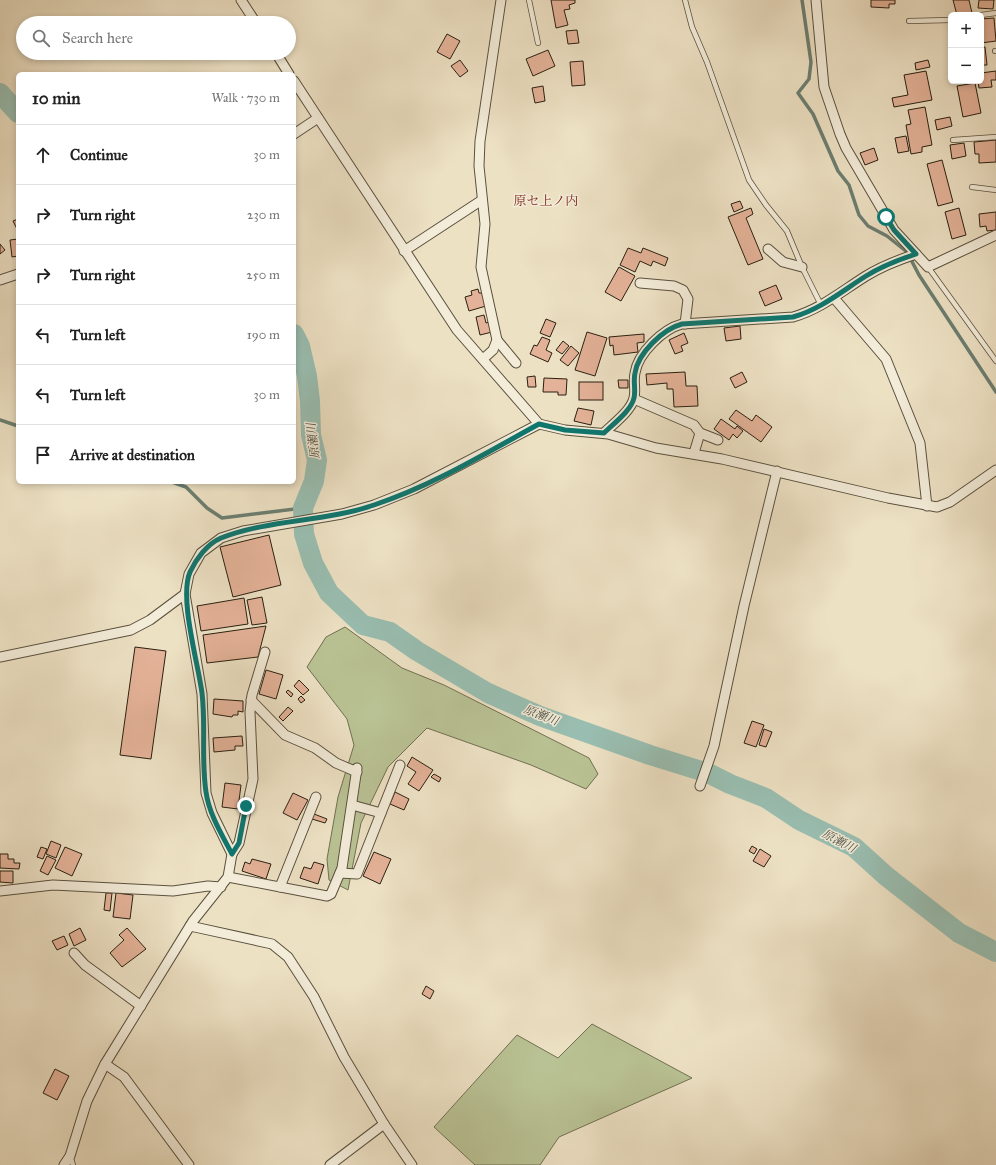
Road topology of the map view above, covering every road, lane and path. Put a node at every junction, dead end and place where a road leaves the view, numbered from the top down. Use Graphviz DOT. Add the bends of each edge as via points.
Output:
graph roads {
  1 [pos="241,0"];
  2 [pos="501,0"];
  3 [pos="529,0"];
  4 [pos="685,0"];
  5 [pos="816,0"];
  6 [pos="996,12"];
  7 [pos="984,14"];
  8 [pos="251,16"];
  9 [pos="948,20"];
  10 [pos="909,21"];
  11 [pos="538,43"];
  12 [pos="281,60"];
  13 [pos="289,72"];
  14 [pos="296,84"];
  15 [pos="318,118"];
  16 [pos="296,133"];
  17 [pos="996,138"];
  18 [pos="953,140"];
  19 [pos="972,187"];
  20 [pos="996,190"];
  21 [pos="482,200"];
  22 [pos="996,235"];
  23 [pos="768,249"];
  24 [pos="404,251"];
  25 [pos="916,254"];
  26 [pos="802,267"];
  27 [pos="928,267"];
  28 [pos="16,275"];
  29 [pos="0,280"];
  30 [pos="640,282"];
  31 [pos="834,298"];
  32 [pos="821,305"];
  33 [pos="685,324"];
  34 [pos="498,340"];
  35 [pos="483,359"];
  36 [pos="996,361"];
  37 [pos="516,363"];
  38 [pos="634,399"];
  39 [pos="539,424"];
  40 [pos="604,433"];
  41 [pos="700,433"];
  42 [pos="718,440"];
  43 [pos="694,453"];
  44 [pos="996,470"];
  45 [pos="777,471"];
  46 [pos="927,506"];
  47 [pos="185,594"];
  48 [pos="265,652"];
  49 [pos="0,657"];
  50 [pos="251,700"];
  51 [pos="400,765"];
  52 [pos="700,786"];
  53 [pos="316,797"];
  54 [pos="352,805"];
  55 [pos="381,813"];
  56 [pos="232,854"];
  57 [pos="340,873"];
  58 [pos="228,878"];
  59 [pos="221,887"];
  60 [pos="280,887"];
  61 [pos="0,890"];
  62 [pos="190,926"];
  63 [pos="74,953"];
  64 [pos="141,1006"];
  65 [pos="104,1064"];
  66 [pos="384,1124"];
  67 [pos="72,1161"];
  68 [pos="64,1165"];
  69 [pos="189,1165"];
  70 [pos="330,1165"];
  71 [pos="412,1165"];
  1 -- 8 [label="street"];
  2 -- 21 [label="street" via="480,141"];
  3 -- 11 [label="lane"];
  4 -- 26 [label="lane" via="692,27 749,180 787,231"];
  5 -- 25 [label="street" via="824,87 831,111 846,148 894,230"];
  6 -- 7 [label="lane"];
  9 -- 10 [label="lane"];
  12 -- 13 [label="street"];
  14 -- 15 [label="street"];
  15 -- 16 [label="street"];
  15 -- 24 [label="street"];
  17 -- 18 [label="lane"];
  19 -- 20 [label="lane"];
  21 -- 24 [label="street"];
  21 -- 34 [label="street" via="485,224 481,267"];
  22 -- 27 [label="street"];
  23 -- 26 [label="street" via="783,262"];
  24 -- 35 [label="street" via="457,330"];
  25 -- 27 [label="street"];
  25 -- 31 [label="street" via="893,261"];
  26 -- 32 [label="lane"];
  27 -- 36 [label="lane"];
  28 -- 29 [label="street"];
  30 -- 33 [label="street" via="674,286 683,290 688,299"];
  31 -- 32 [label="street"];
  31 -- 46 [label="street" via="886,359 920,443"];
  32 -- 33 [label="street" via="793,317"];
  33 -- 38 [label="street" via="672,326 650,344 634,373"];
  34 -- 35 [label="street" via="493,350"];
  34 -- 37 [label="street"];
  35 -- 39 [label="street"];
  38 -- 40 [label="street" via="629,408"];
  38 -- 41 [label="street" via="694,425"];
  39 -- 40 [label="street" via="565,430"];
  39 -- 47 [label="street" via="414,489 374,505 342,514 279,524 221,538 201,554 189,574"];
  40 -- 43 [label="street" via="656,448"];
  41 -- 42 [label="street"];
  41 -- 43 [label="street"];
  43 -- 45 [label="street"];
  44 -- 46 [label="street" via="950,502 937,507"];
  45 -- 46 [label="street"];
  45 -- 52 [label="street" via="713,749"];
  47 -- 49 [label="street" via="150,620 131,630"];
  47 -- 56 [label="street" via="202,694 206,793 212,813"];
  48 -- 50 [label="street"];
  50 -- 54 [label="street" via="285,735 315,748 336,763 357,770"];
  50 -- 56 [label="street" via="252,779 239,843"];
  51 -- 55 [label="street"];
  53 -- 60 [label="street"];
  54 -- 55 [label="street"];
  54 -- 57 [label="street"];
  55 -- 57 [label="street" via="357,874"];
  56 -- 58 [label="street"];
  57 -- 60 [label="street" via="331,894 327,896"];
  58 -- 59 [label="street"];
  58 -- 60 [label="street"];
  59 -- 61 [label="street" via="208,886 173,891 53,885"];
  59 -- 62 [label="street"];
  62 -- 64 [label="street"];
  62 -- 66 [label="street" via="272,944 288,958 314,997 344,1057"];
  63 -- 64 [label="street" via="85,966"];
  64 -- 65 [label="street"];
  65 -- 67 [label="street" via="87,1101"];
  65 -- 69 [label="street" via="124,1077"];
  66 -- 70 [label="street"];
  66 -- 71 [label="street"];
  67 -- 68 [label="street"];
}
